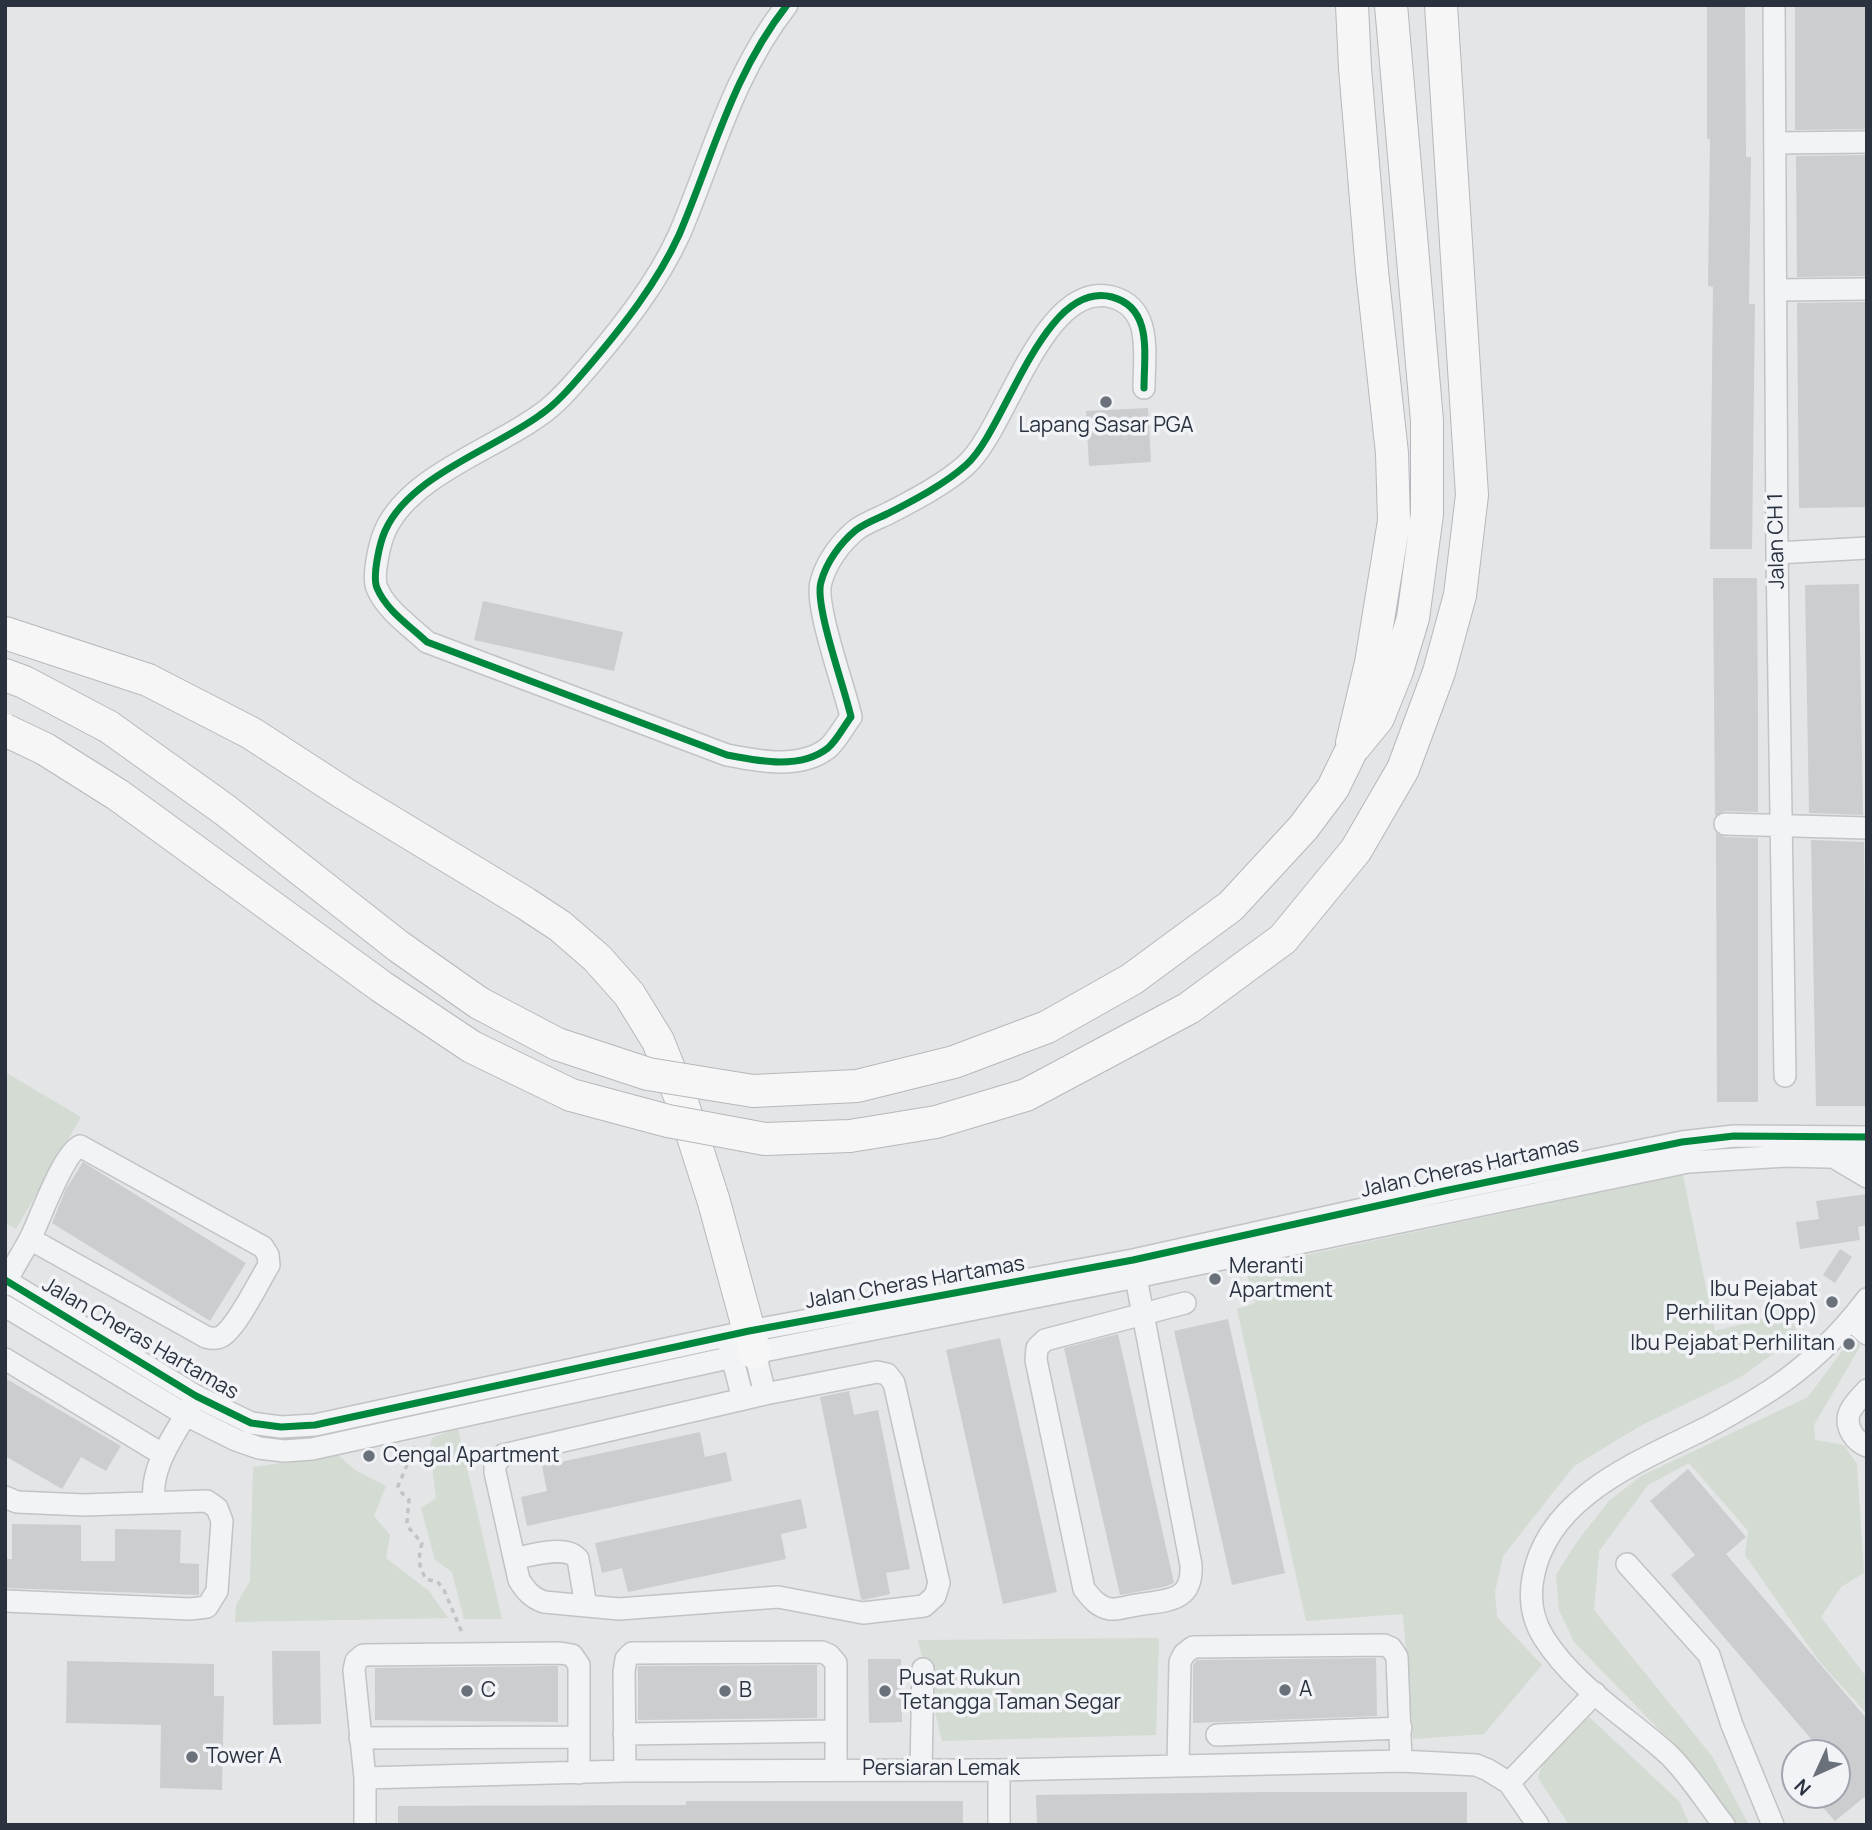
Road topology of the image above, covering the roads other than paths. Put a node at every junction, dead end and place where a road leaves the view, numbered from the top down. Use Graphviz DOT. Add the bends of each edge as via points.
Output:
graph roads {
  1 [pos="788,5"];
  2 [pos="1344,5"];
  3 [pos="1352,5"];
  4 [pos="1391,5"];
  5 [pos="1441,5"];
  6 [pos="1774,5"];
  7 [pos="1355,68"];
  8 [pos="1867,142"];
  9 [pos="1775,143"];
  10 [pos="1867,289"];
  11 [pos="1776,290"];
  12 [pos="1144,388"];
  13 [pos="1867,548"];
  14 [pos="1777,553"];
  15 [pos="5,633"];
  16 [pos="5,675"];
  17 [pos="5,730"];
  18 [pos="1351,751"];
  19 [pos="1725,824"];
  20 [pos="1781,826"];
  21 [pos="1867,828"];
  22 [pos="1784,1076"];
  23 [pos="1867,1137"];
  24 [pos="1786,1146"];
  25 [pos="1833,1157"];
  26 [pos="1867,1158"];
  27 [pos="1867,1177"];
  28 [pos="1444,1191"];
  29 [pos="1449,1212"];
  30 [pos="30,1239"];
  31 [pos="1134,1268"];
  32 [pos="6,1282"];
  33 [pos="1867,1299"];
  34 [pos="1185,1304"];
  35 [pos="5,1306"];
  36 [pos="1142,1313"];
  37 [pos="1859,1327"];
  38 [pos="741,1344"];
  39 [pos="5,1359"];
  40 [pos="1867,1390"];
  41 [pos="765,1394"];
  42 [pos="743,1399"];
  43 [pos="191,1405"];
  44 [pos="1867,1446"];
  45 [pos="162,1454"];
  46 [pos="154,1501"];
  47 [pos="9,1503"];
  48 [pos="514,1558"];
  49 [pos="1627,1564"];
  50 [pos="5,1601"];
  51 [pos="586,1606"];
  52 [pos="923,1669"];
  53 [pos="1595,1693"];
  54 [pos="1401,1727"];
  55 [pos="835,1731"];
  56 [pos="624,1734"];
  57 [pos="1217,1735"];
  58 [pos="578,1737"];
  59 [pos="360,1738"];
  60 [pos="1401,1761"];
  61 [pos="1178,1765"];
  62 [pos="836,1769"];
  63 [pos="921,1770"];
  64 [pos="999,1770"];
  65 [pos="625,1771"];
  66 [pos="579,1773"];
  67 [pos="365,1778"];
  68 [pos="1509,1783"];
  69 [pos="365,1825"];
  70 [pos="999,1825"];
  71 [pos="1538,1825"];
  72 [pos="1724,1825"];
  73 [pos="1773,1825"];
  1 -- 12 [label="street" via="745,71 659,274 624,324 542,414 416,489 397,510 377,558 376,586 392,610 427,642 727,755 767,763 805,758 828,748 851,717 826,631 819,585 831,559 856,530 914,500 967,464 995,424 1034,350 1059,317 1081,302 1098,295 1131,306 1143,327"];
  2 -- 7 [label="highway"];
  3 -- 7 [label="highway"];
  4 -- 18 [label="highway" via="1427,421 1427,514 1413,618 1397,671 1378,718"];
  5 -- 17 [label="highway, bridge" via="1472,495 1460,595 1439,671 1403,769 1356,850 1283,939 1189,1008 1026,1095 936,1122 850,1136 765,1139 668,1121 571,1095 472,1047 118,795"];
  6 -- 9 [label="street, Jalan CH 1"];
  7 -- 18 [label="highway" via="1392,453 1394,521"];
  8 -- 9 [label="street"];
  9 -- 11 [label="street, Jalan CH 1"];
  10 -- 11 [label="street"];
  11 -- 14 [label="street, Jalan CH 1"];
  13 -- 14 [label="street"];
  14 -- 20 [label="street, Jalan CH 1"];
  15 -- 38 [label="highway" via="148,680 251,733 526,903 597,958 629,994 662,1052 681,1099 710,1189"];
  16 -- 18 [label="highway, bridge" via="109,727 479,1003 557,1044 648,1074 753,1091 858,1086 954,1062 1047,1027 1132,979 1231,906 1310,819 1333,788"];
  19 -- 20 [label="street"];
  20 -- 21 [label="street"];
  20 -- 22 [label="street, Jalan CH 1"];
  23 -- 24 [label="street, Jalan Cheras Hartamas"];
  24 -- 25 [label="street, Jalan Cheras Hartamas"];
  24 -- 28 [label="street, Jalan Cheras Hartamas" via="1708,1138"];
  24 -- 29 [label="street, Jalan Cheras Hartamas"];
  25 -- 26 [label="street, Jalan Cheras Hartamas"];
  25 -- 27 [label="street"];
  28 -- 29 [label="street"];
  28 -- 31 [label="street, Jalan Cheras Hartamas"];
  29 -- 31 [label="street, Jalan Cheras Hartamas"];
  30 -- 30 [label="street" via="61,1171 80,1146 263,1247 269,1265 231,1327 214,1339"];
  30 -- 32 [label="street"];
  31 -- 36 [label="street"];
  31 -- 38 [label="street, Jalan Cheras Hartamas"];
  32 -- 43 [label="street, Jalan Cheras Hartamas"];
  33 -- 37 [label="street"];
  34 -- 36 [label="street"];
  35 -- 43 [label="street, Jalan Cheras Hartamas"];
  36 -- 36 [label="street" via="1191,1577 1178,1598 1110,1609 1094,1602 1084,1589 1035,1360 1037,1348 1045,1340"];
  37 -- 53 [label="street" via="1829,1344 1771,1390 1633,1464 1586,1495 1553,1528 1534,1572 1530,1596 1534,1618 1545,1639"];
  38 -- 41 [label="street"];
  38 -- 42 [label="street"];
  38 -- 43 [label="street, Jalan Cheras Hartamas" via="315,1425 251,1423"];
  38 -- 43 [label="street, Jalan Cheras Hartamas" via="425,1425 312,1449 284,1451 236,1440"];
  39 -- 45 [label="street"];
  40 -- 44 [label="street" via="1849,1412 1848,1423 1854,1437"];
  41 -- 42 [label="street"];
  41 -- 51 [label="street" via="877,1372 887,1374 894,1383 939,1583 935,1596 923,1606 863,1614 778,1598 619,1609"];
  42 -- 48 [label="street" via="503,1455 495,1472"];
  43 -- 45 [label="street"];
  45 -- 46 [label="street"];
  46 -- 47 [label="street"];
  46 -- 50 [label="street" via="207,1501 217,1508 222,1521 217,1591 207,1607"];
  48 -- 51 [label="street" via="519,1580 535,1599"];
  48 -- 51 [label="street" via="573,1553"];
  49 -- 73 [label="street" via="1709,1656"];
  52 -- 63 [label="street"];
  53 -- 68 [label="street"];
  53 -- 72 [label="street" via="1670,1756"];
  54 -- 57 [label="street"];
  54 -- 60 [label="street"];
  54 -- 61 [label="street" via="1397,1657 1384,1645 1193,1647 1180,1662"];
  55 -- 56 [label="street"];
  55 -- 56 [label="street" via="835,1663 822,1652 632,1653 624,1672"];
  55 -- 62 [label="street"];
  56 -- 65 [label="street"];
  58 -- 59 [label="street"];
  58 -- 59 [label="street" via="579,1665 572,1655 560,1653 363,1655 354,1670"];
  58 -- 66 [label="street"];
  59 -- 67 [label="street"];
  60 -- 61 [label="street, Persiaran Lemak"];
  60 -- 68 [label="street, Persiaran Lemak" via="1476,1765"];
  61 -- 64 [label="street, Persiaran Lemak"];
  62 -- 63 [label="street, Persiaran Lemak"];
  62 -- 65 [label="street, Persiaran Lemak"];
  63 -- 64 [label="street, Persiaran Lemak"];
  64 -- 70 [label="street"];
  65 -- 66 [label="street, Persiaran Lemak"];
  66 -- 67 [label="street, Persiaran Lemak"];
  67 -- 69 [label="street"];
  68 -- 71 [label="street, Persiaran Lemak"];
}
